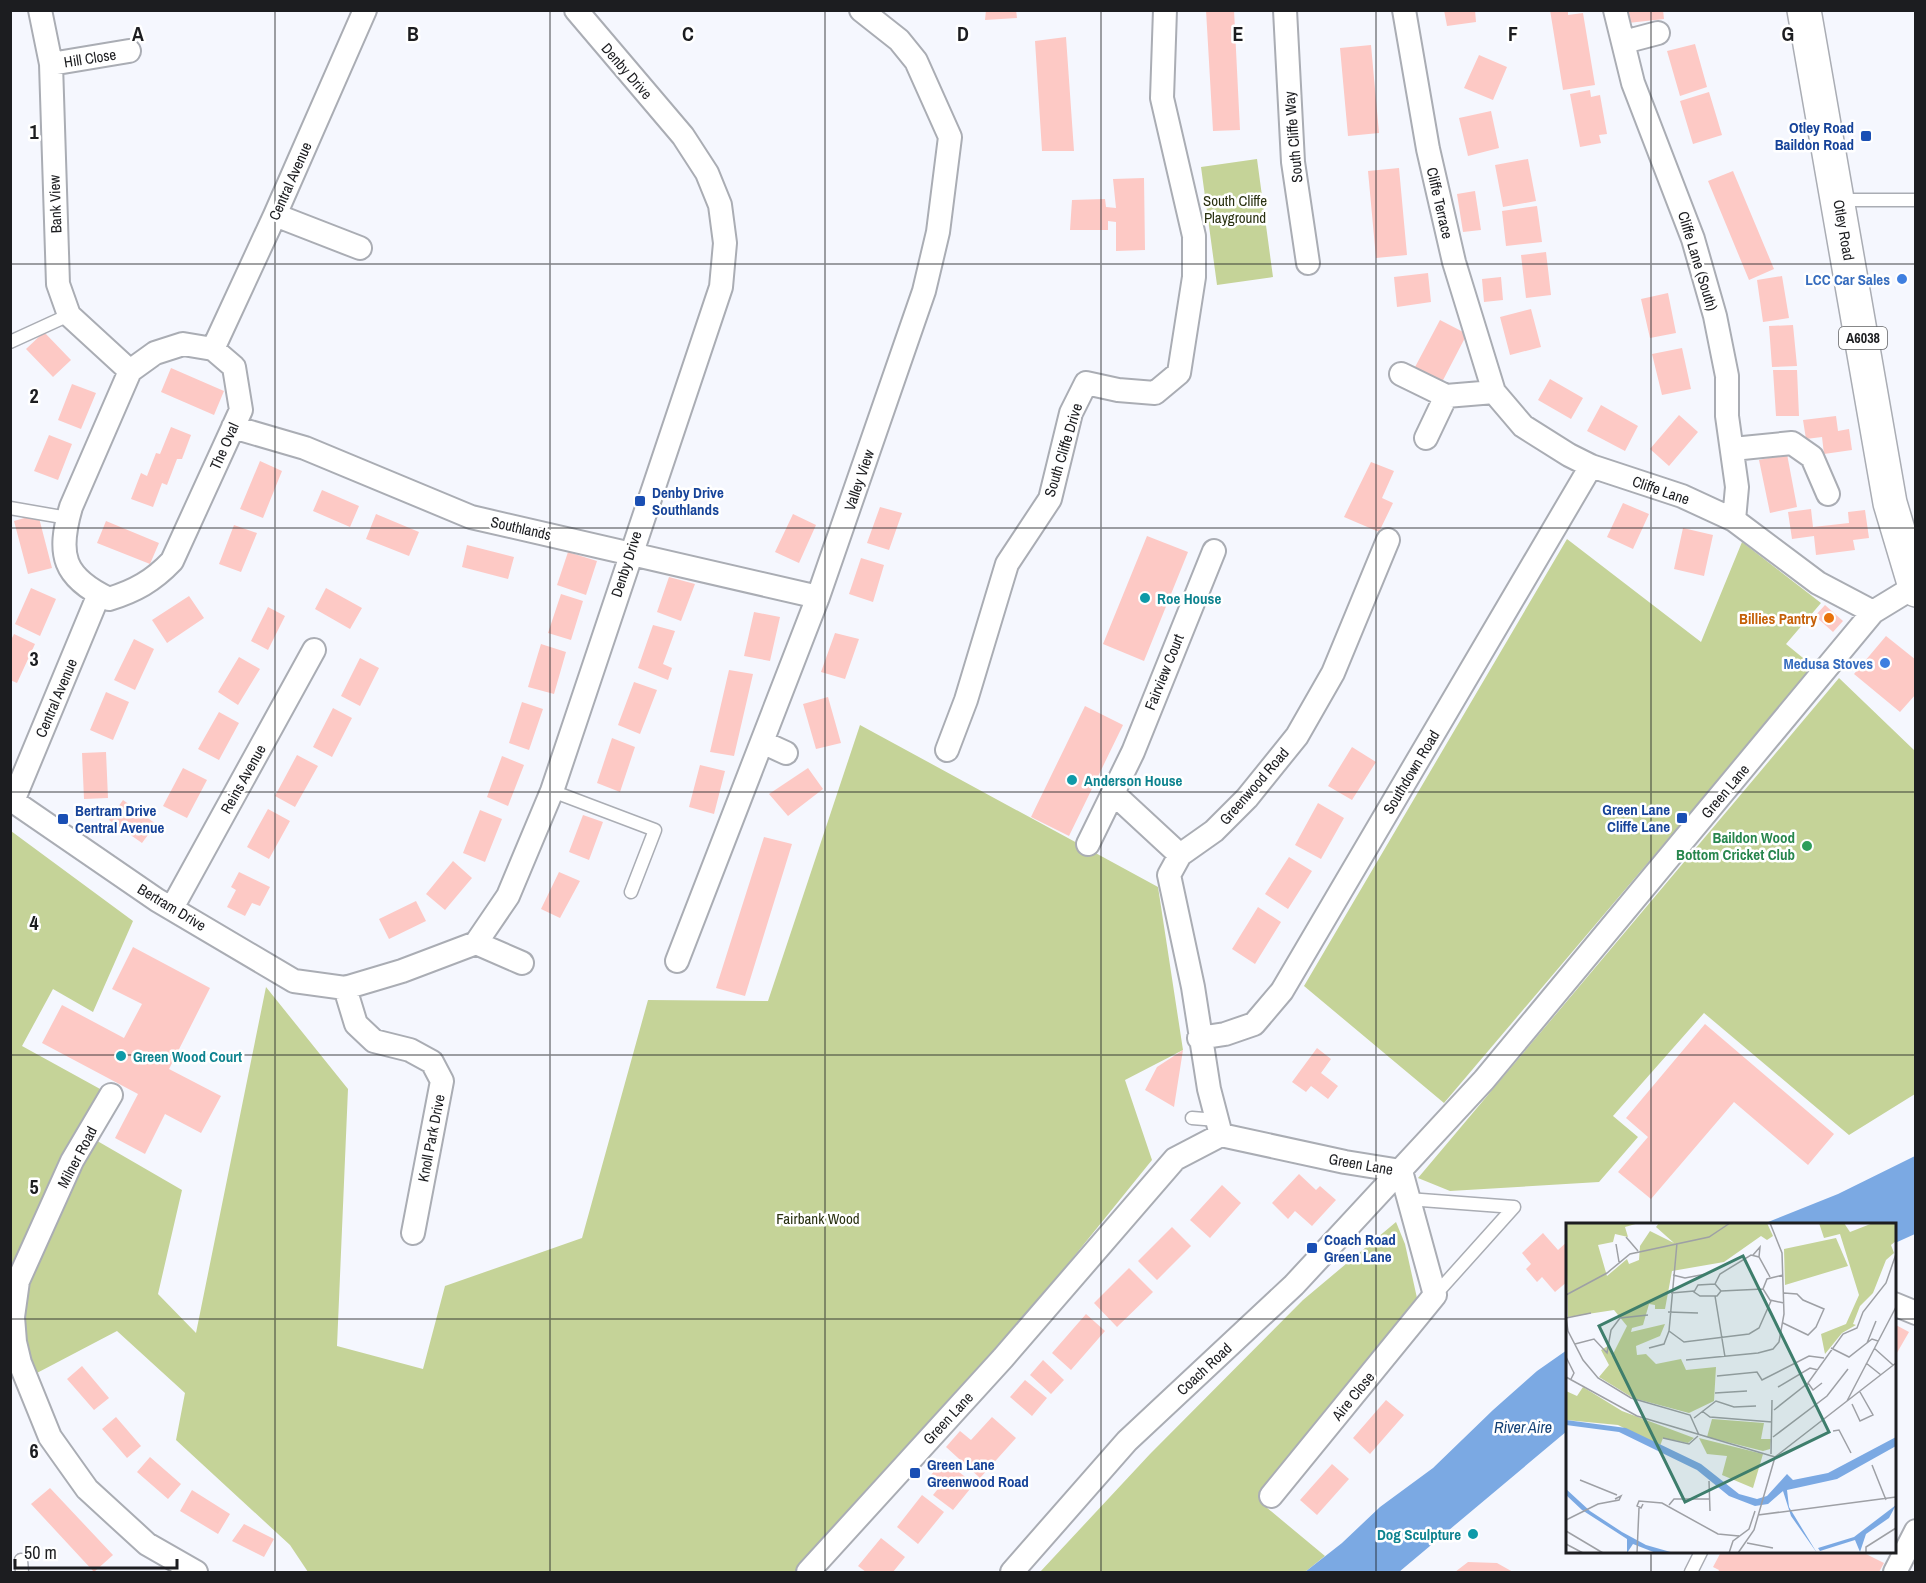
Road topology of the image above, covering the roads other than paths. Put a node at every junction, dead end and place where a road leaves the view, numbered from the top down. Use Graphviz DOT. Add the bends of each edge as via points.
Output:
graph roads {
  1 [pos="40,10"];
  2 [pos="365,10"];
  3 [pos="576,10"];
  4 [pos="861,10"];
  5 [pos="1165,10"];
  6 [pos="1285,10"];
  7 [pos="1404,10"];
  8 [pos="1615,10"];
  9 [pos="1804,10"];
  10 [pos="1658,33"];
  11 [pos="1624,42"];
  12 [pos="129,51"];
  13 [pos="51,64"];
  14 [pos="1839,200"];
  15 [pos="1916,200"];
  16 [pos="275,215"];
  17 [pos="360,248"];
  18 [pos="1308,262"];
  19 [pos="69,315"];
  20 [pos="10,342"];
  21 [pos="213,349"];
  22 [pos="129,371"];
  23 [pos="1401,374"];
  24 [pos="1494,392"];
  25 [pos="1446,396"];
  26 [pos="233,427"];
  27 [pos="1426,438"];
  28 [pos="1733,449"];
  29 [pos="1591,466"];
  30 [pos="1828,494"];
  31 [pos="10,508"];
  32 [pos="68,518"];
  33 [pos="1734,520"];
  34 [pos="1388,540"];
  35 [pos="1214,550"];
  36 [pos="630,553"];
  37 [pos="1915,588"];
  38 [pos="99,594"];
  39 [pos="818,597"];
  40 [pos="1873,612"];
  41 [pos="314,651"];
  42 [pos="762,742"];
  43 [pos="947,750"];
  44 [pos="786,753"];
  45 [pos="552,791"];
  46 [pos="1113,793"];
  47 [pos="12,800"];
  48 [pos="1088,844"];
  49 [pos="1180,855"];
  50 [pos="631,892"];
  51 [pos="172,908"];
  52 [pos="476,943"];
  53 [pos="677,961"];
  54 [pos="522,963"];
  55 [pos="345,988"];
  56 [pos="1199,1038"];
  57 [pos="111,1095"];
  58 [pos="1192,1118"];
  59 [pos="1219,1127"];
  60 [pos="1401,1171"];
  61 [pos="1408,1199"];
  62 [pos="413,1233"];
  63 [pos="1435,1295"];
  64 [pos="1896,1305"];
  65 [pos="1916,1313"];
  66 [pos="1271,1496"];
  67 [pos="1916,1531"];
  68 [pos="1700,1553"];
  69 [pos="1896,1561"];
  70 [pos="196,1572"];
  71 [pos="808,1572"];
  72 [pos="1012,1572"];
  73 [pos="1691,1572"];
  1 -- 13 [label="street, Bank View"];
  2 -- 16 [label="street, Central Avenue"];
  3 -- 36 [label="street, Denby Drive" via="683,136 707,173 720,205 725,243 721,287"];
  4 -- 39 [label="street, Valley View" via="899,40 916,61 950,136 938,232 924,291"];
  5 -- 43 [label="street, South Cliffe Drive" via="1162,98 1194,236 1192,305 1179,373 1155,393 1086,382 1071,413 1050,500 1006,564"];
  6 -- 18 [label="street, South Cliffe Way" via="1293,162"];
  7 -- 24 [label="street, Cliffe Terrace" via="1428,150 1454,262"];
  8 -- 11 [label="street, Cliffe Lane (South)"];
  9 -- 14 [label="main road, Otley Road / A6038"];
  10 -- 11 [label="street"];
  11 -- 28 [label="street, Cliffe Lane (South)" via="1633,83 1693,239 1715,316 1727,376 1727,416"];
  12 -- 13 [label="street, Hill Close"];
  13 -- 19 [label="street, Bank View" via="58,284"];
  14 -- 15 [label="lane"];
  14 -- 37 [label="main road, Otley Road / A6038" via="1890,503"];
  16 -- 17 [label="street"];
  16 -- 21 [label="street, Central Avenue"];
  19 -- 20 [label="lane"];
  19 -- 22 [label="street, Bank View"];
  21 -- 22 [label="street" via="183,344 155,353"];
  21 -- 26 [label="street, The Oval" via="234,367 241,410"];
  22 -- 32 [label="street"];
  23 -- 25 [label="street"];
  24 -- 25 [label="street"];
  24 -- 29 [label="street, Cliffe Lane" via="1523,426"];
  25 -- 27 [label="street"];
  26 -- 36 [label="street, Southlands" via="305,448 471,517"];
  26 -- 38 [label="street, The Oval" via="172,561 157,577 136,590 109,599"];
  28 -- 30 [label="street" via="1792,443 1812,457"];
  28 -- 33 [label="street, Cliffe Lane (South)" via="1737,487"];
  29 -- 33 [label="street, Cliffe Lane" via="1682,496"];
  29 -- 56 [label="street, Southdown Road" via="1282,991 1254,1024"];
  31 -- 32 [label="lane"];
  32 -- 38 [label="street" via="64,530 69,570 80,583"];
  33 -- 40 [label="street, Cliffe Lane" via="1818,583"];
  34 -- 49 [label="street, Greenwood Road" via="1332,673 1297,736 1247,798 1214,831"];
  35 -- 46 [label="street, Fairview Court"];
  36 -- 39 [label="street, Southlands"];
  36 -- 45 [label="street, Denby Drive"];
  37 -- 40 [label="street, Green Lane"];
  38 -- 47 [label="street, Central Avenue"];
  39 -- 42 [label="street, Valley View"];
  40 -- 60 [label="street, Green Lane" via="1523,1034"];
  41 -- 51 [label="street, Reins Avenue"];
  42 -- 44 [label="street"];
  42 -- 53 [label="street, Valley View"];
  45 -- 50 [label="lane" via="655,830"];
  45 -- 52 [label="street, Denby Drive" via="508,896"];
  46 -- 48 [label="street, Fairview Court"];
  46 -- 49 [label="street"];
  47 -- 51 [label="street, Bertram Drive"];
  49 -- 56 [label="street" via="1169,875"];
  51 -- 55 [label="street, Bertram Drive" via="294,981"];
  52 -- 54 [label="street"];
  52 -- 55 [label="street"];
  55 -- 62 [label="street, Knoll Park Drive" via="356,1024 374,1041 410,1050 432,1062 442,1081"];
  56 -- 59 [label="street"];
  57 -- 70 [label="street, Milner Road" via="72,1161 18,1281 13,1317 15,1342 50,1437 87,1489 147,1544"];
  58 -- 59 [label="lane"];
  59 -- 60 [label="street, Green Lane" via="1345,1162"];
  59 -- 71 [label="street, Green Lane" via="1174,1159 1003,1358"];
  60 -- 61 [label="street"];
  60 -- 72 [label="street, Coach Road" via="1294,1285 1127,1441"];
  61 -- 63 [label="street"];
  61 -- 63 [label="lane" via="1514,1207"];
  63 -- 66 [label="street, Aire Close"];
  64 -- 65 [label="street"];
  67 -- 69 [label="street"];
  68 -- 73 [label="lane"];
}
